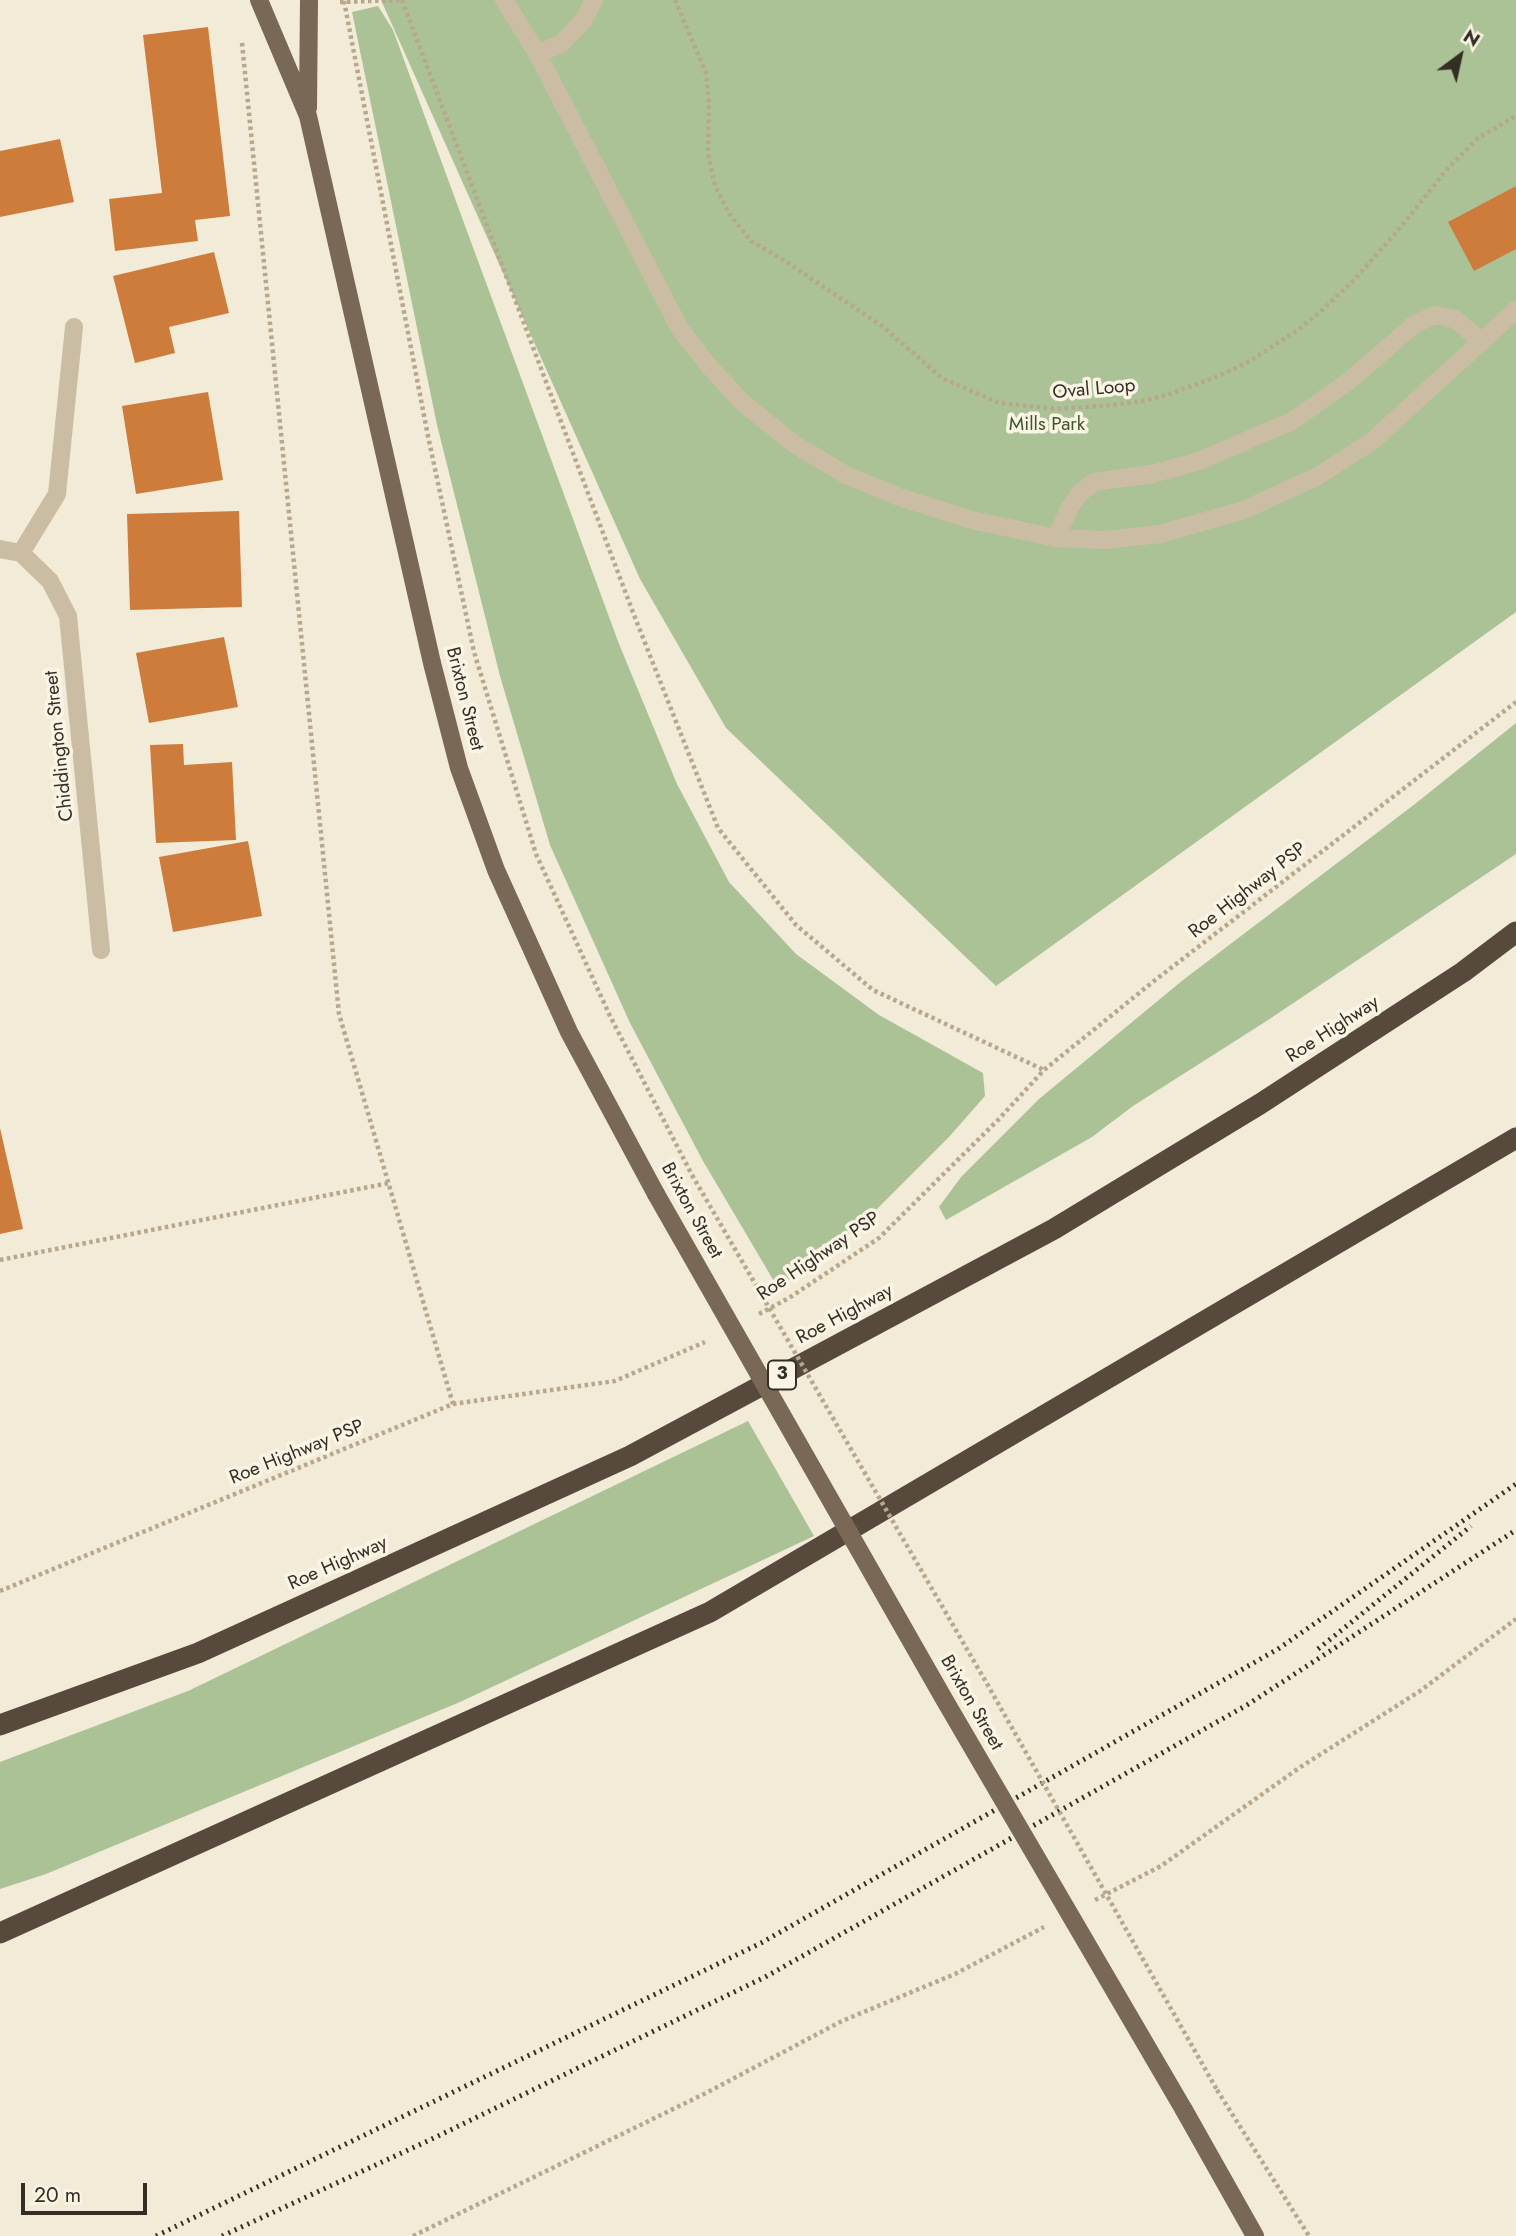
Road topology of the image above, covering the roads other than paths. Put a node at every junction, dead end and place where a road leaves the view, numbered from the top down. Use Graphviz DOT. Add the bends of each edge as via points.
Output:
graph roads {
  1 [pos="259,0"];
  2 [pos="309,0"];
  3 [pos="504,0"];
  4 [pos="594,0"];
  5 [pos="537,53"];
  6 [pos="308,117"];
  7 [pos="1516,310"];
  8 [pos="74,327"];
  9 [pos="1481,341"];
  10 [pos="1056,538"];
  11 [pos="0,549"];
  12 [pos="21,554"];
  13 [pos="1516,932"];
  14 [pos="101,950"];
  15 [pos="1516,1138"];
  16 [pos="0,1725"];
  17 [pos="0,1933"];
  18 [pos="1255,2236"];
  1 -- 6 [label="main road, Brixton Street"];
  2 -- 6 [label="main road, Brixton Street"];
  3 -- 5 [label="street"];
  4 -- 5 [label="street" via="583,21 560,45"];
  5 -- 10 [label="street" via="680,329 742,402 794,444 848,476 972,520"];
  6 -- 18 [label="main road, Brixton Street, bridge" via="429,649 459,768 496,870 569,1032 656,1194"];
  7 -- 9 [label="street"];
  8 -- 12 [label="street" via="57,494"];
  9 -- 10 [label="street" via="1371,442 1318,476 1244,510 1160,534 1105,540"];
  9 -- 10 [label="street" via="1455,319 1436,315 1416,323 1349,382 1292,421 1199,461 1152,474 1094,482 1070,507"];
  11 -- 12 [label="street, Chiddington Street"];
  12 -- 14 [label="street, Chiddington Street" via="50,581 68,616"];
  13 -- 16 [label="highway, Roe Highway / 3" via="1463,972 1260,1104 1054,1229 631,1456 198,1653"];
  15 -- 17 [label="highway" via="710,1612"];
}
